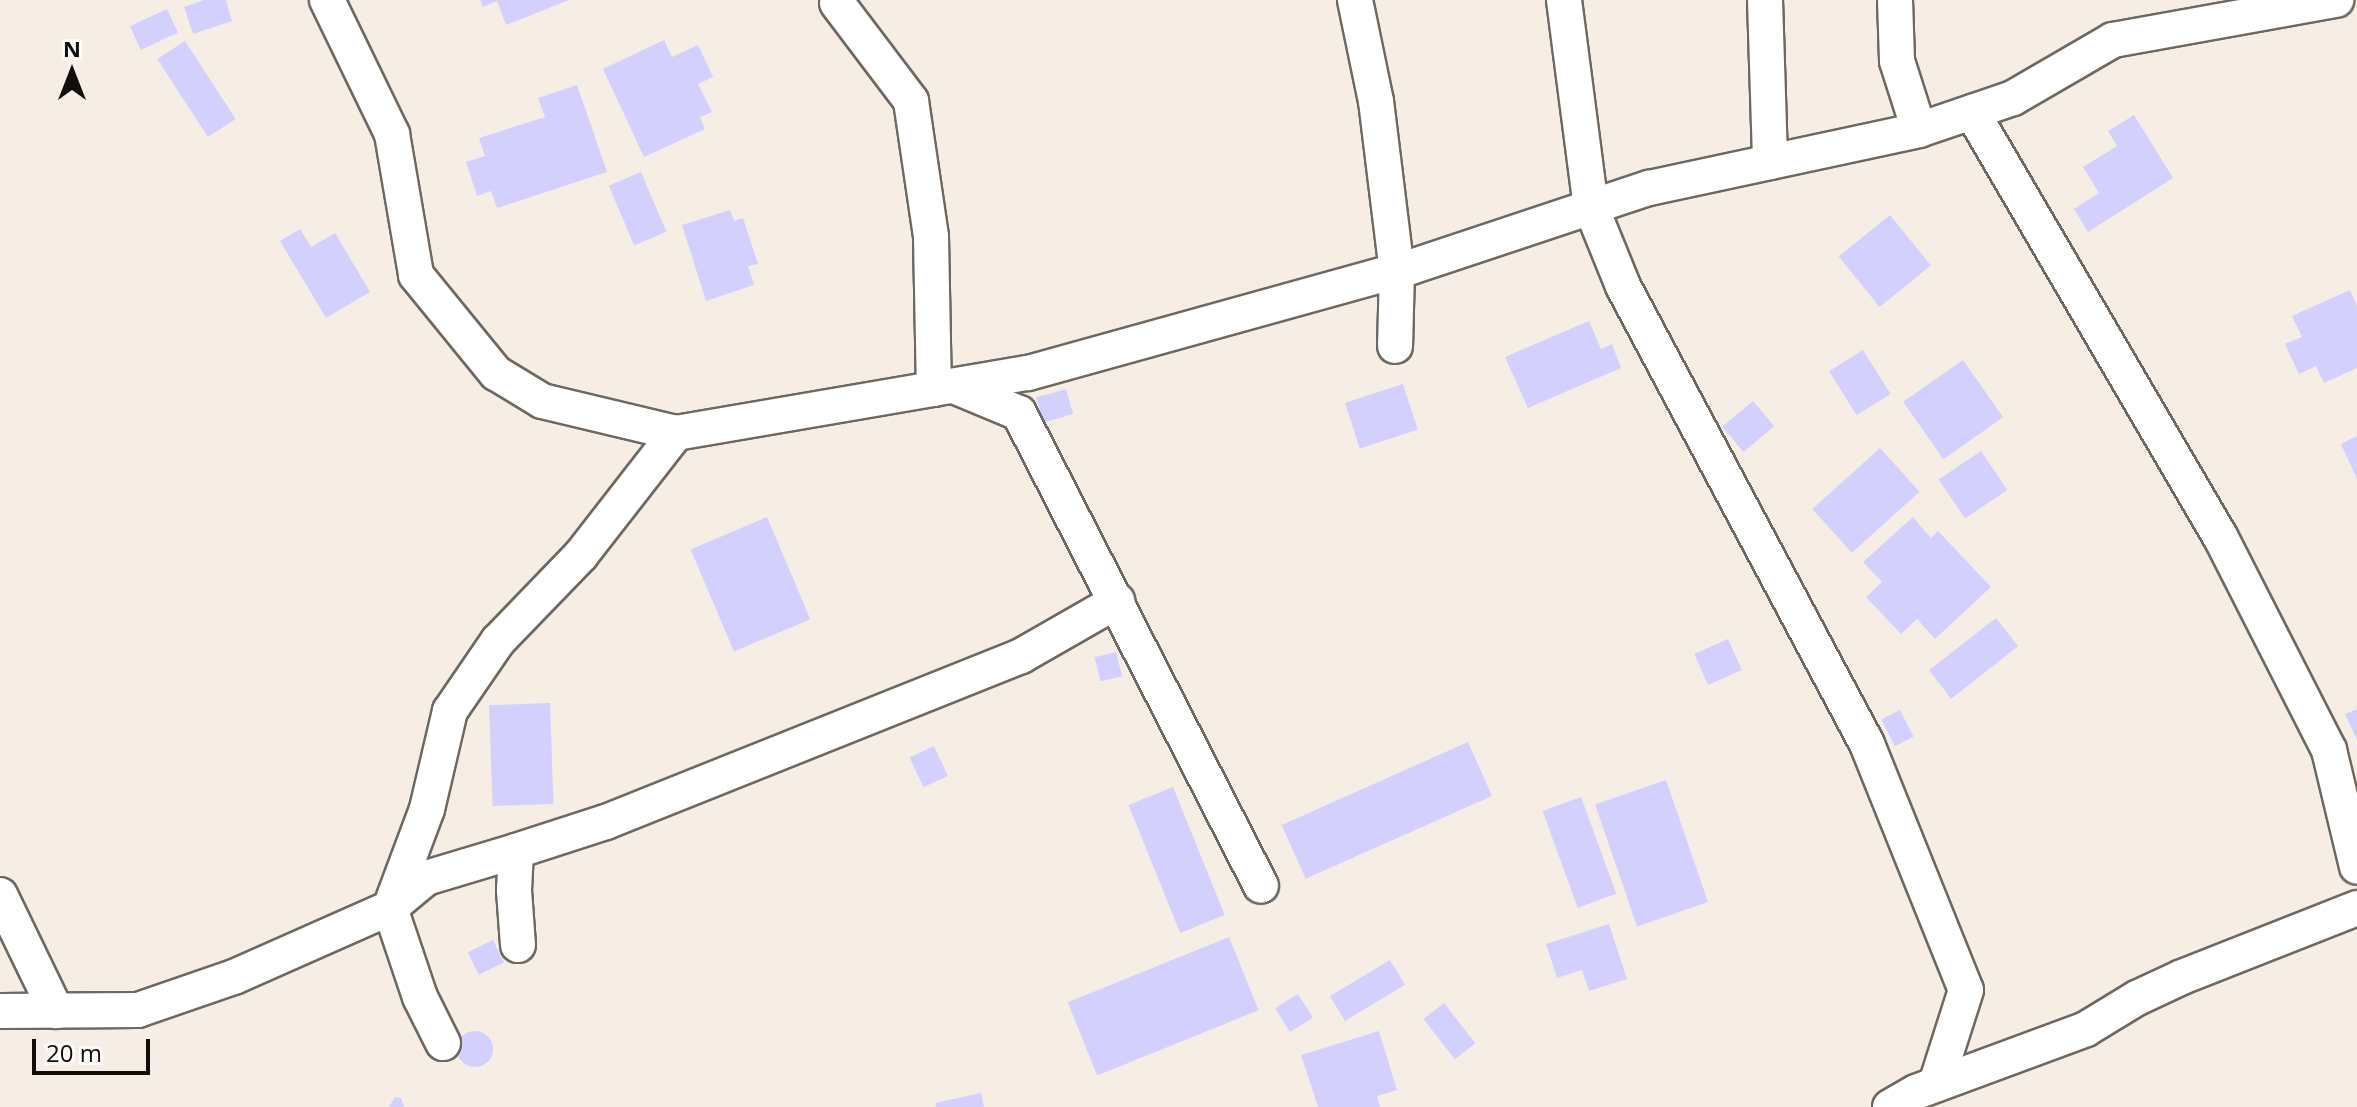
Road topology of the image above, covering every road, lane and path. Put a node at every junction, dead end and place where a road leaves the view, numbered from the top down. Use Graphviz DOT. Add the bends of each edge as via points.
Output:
graph roads {
  1 [pos="327,0"];
  2 [pos="1355,0"];
  3 [pos="1564,0"];
  4 [pos="1765,0"];
  5 [pos="1895,0"];
  6 [pos="2336,0"];
  7 [pos="837,3"];
  8 [pos="1972,112"];
  9 [pos="1919,130"];
  10 [pos="1770,162"];
  11 [pos="1591,207"];
  12 [pos="1397,271"];
  13 [pos="1395,346"];
  14 [pos="944,387"];
  15 [pos="676,433"];
  16 [pos="1117,601"];
  17 [pos="516,851"];
  18 [pos="2357,867"];
  19 [pos="1261,886"];
  20 [pos="0,895"];
  21 [pos="390,908"];
  22 [pos="2357,908"];
  23 [pos="518,945"];
  24 [pos="0,1011"];
  25 [pos="56,1011"];
  26 [pos="443,1043"];
  27 [pos="1936,1084"];
  28 [pos="1890,1107"];
  1 -- 15 [label="street" via="392,134 416,275 496,373 542,401"];
  2 -- 12 [label="street" via="1376,101"];
  3 -- 11 [label="street"];
  4 -- 10 [label="street"];
  5 -- 9 [label="street" via="1897,61"];
  6 -- 8 [label="street" via="2113,40 2013,98"];
  7 -- 14 [label="street" via="911,101 931,237"];
  8 -- 9 [label="street"];
  8 -- 18 [label="street" via="2220,536 2261,616 2329,750"];
  9 -- 10 [label="street"];
  10 -- 11 [label="street" via="1649,188"];
  11 -- 12 [label="street"];
  11 -- 27 [label="street" via="1623,286 1867,744 1966,990"];
  12 -- 13 [label="street"];
  12 -- 14 [label="street" via="1028,373"];
  14 -- 15 [label="street"];
  14 -- 16 [label="street" via="1019,413"];
  15 -- 21 [label="street" via="581,555 498,641 450,711 427,809"];
  16 -- 17 [label="street" via="1021,656 606,822"];
  16 -- 19 [label="street"];
  17 -- 21 [label="street" via="426,878"];
  17 -- 23 [label="street"];
  20 -- 25 [label="street"];
  21 -- 25 [label="street" via="234,977 138,1010"];
  21 -- 26 [label="street" via="420,997"];
  22 -- 27 [label="street" via="2182,977 2086,1029"];
  24 -- 25 [label="street"];
  27 -- 28 [label="street"];
}
